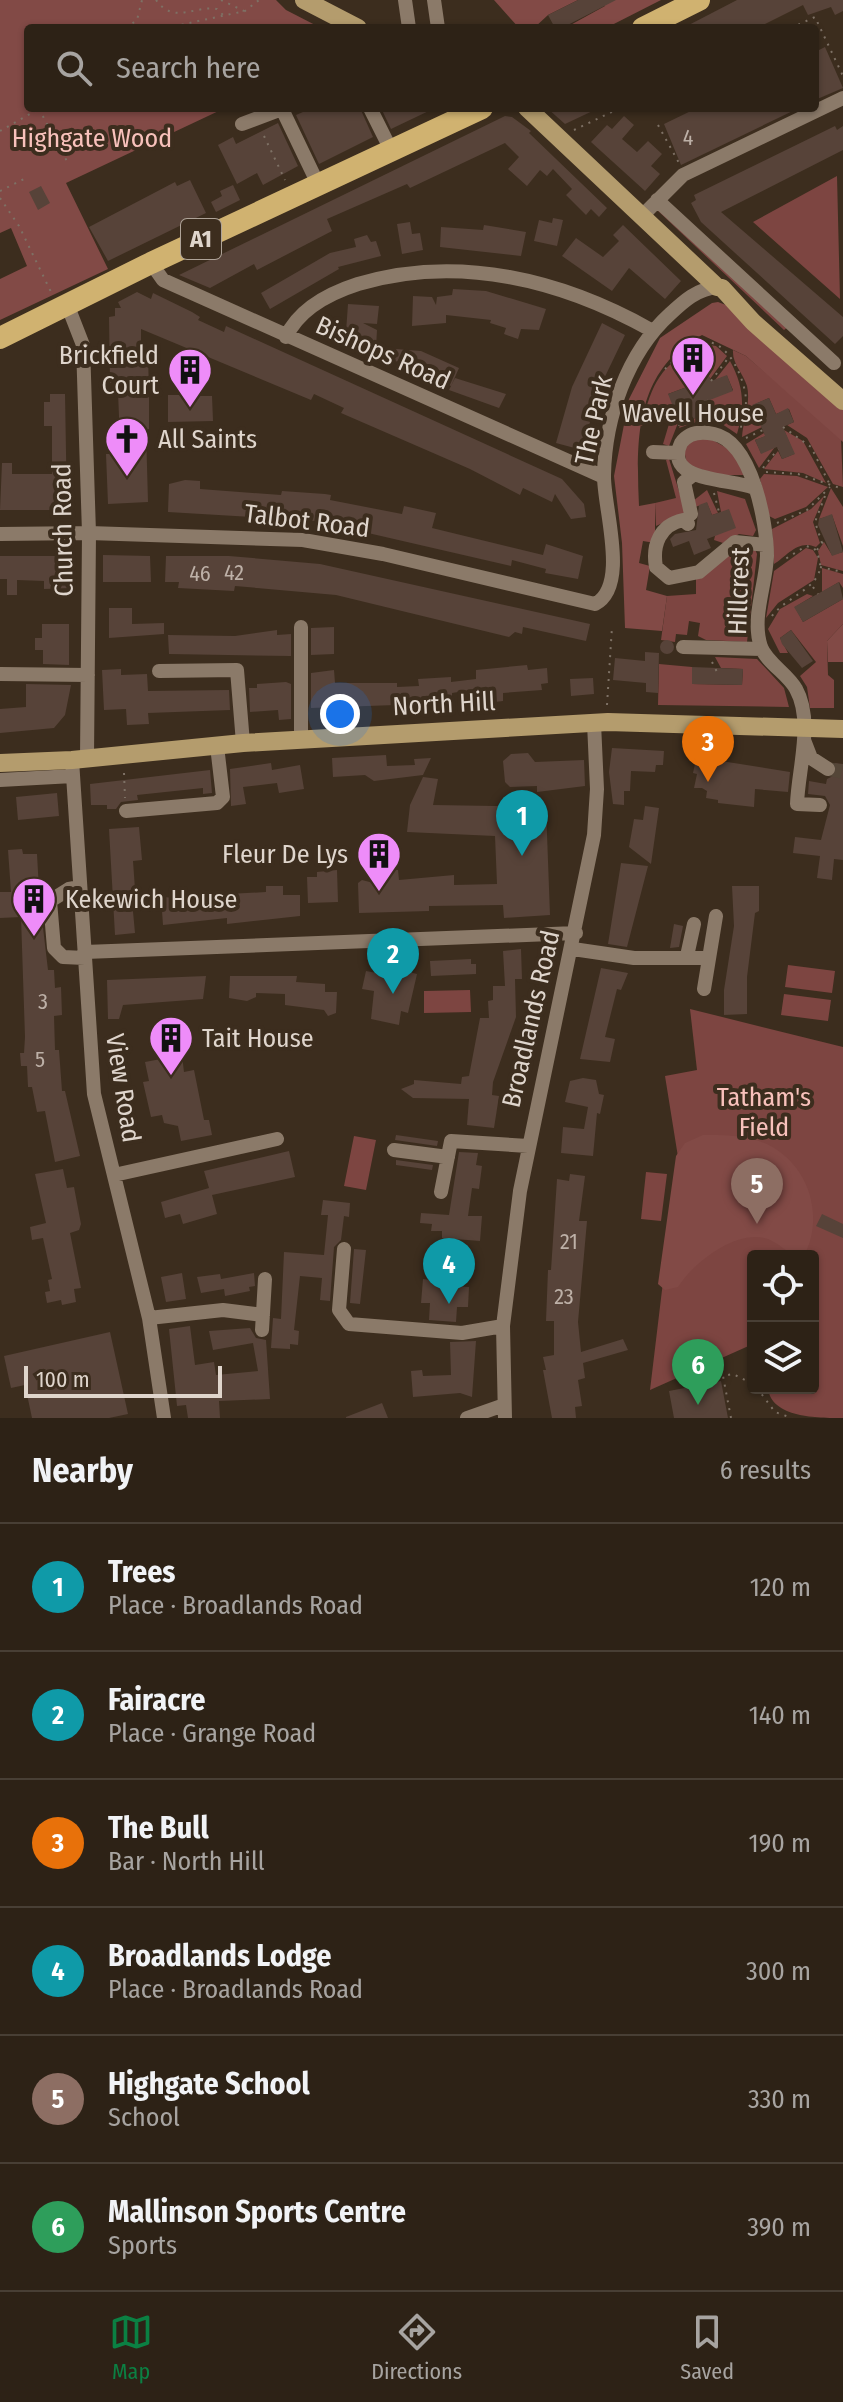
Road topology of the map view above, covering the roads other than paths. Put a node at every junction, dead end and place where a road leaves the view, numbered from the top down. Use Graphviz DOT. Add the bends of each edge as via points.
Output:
graph roads {
  1 [pos="304,0"];
  2 [pos="405,0"];
  3 [pos="434,0"];
  4 [pos="699,0"];
  5 [pos="350,24"];
  6 [pos="408,24"];
  7 [pos="437,24"];
  8 [pos="651,24"];
  9 [pos="843,98"];
  10 [pos="819,110"];
  11 [pos="275,112"];
  12 [pos="284,112"];
  13 [pos="372,112"];
  14 [pos="473,112"];
  15 [pos="531,112"];
  16 [pos="814,112"];
  17 [pos="242,124"];
  18 [pos="391,150"];
  19 [pos="318,184"];
  20 [pos="657,200"];
  21 [pos="642,216"];
  22 [pos="151,263"];
  23 [pos="723,294"];
  24 [pos="60,301"];
  25 [pos="651,330"];
  26 [pos="286,337"];
  27 [pos="0,338"];
  28 [pos="834,363"];
  29 [pos="843,401"];
  30 [pos="653,452"];
  31 [pos="678,453"];
  32 [pos="693,475"];
  33 [pos="604,477"];
  34 [pos="754,488"];
  35 [pos="89,533"];
  36 [pos="0,534"];
  37 [pos="766,545"];
  38 [pos="603,600"];
  39 [pos="301,627"];
  40 [pos="683,647"];
  41 [pos="762,649"];
  42 [pos="159,671"];
  43 [pos="0,674"];
  44 [pos="88,675"];
  45 [pos="601,722"];
  46 [pos="843,729"];
  47 [pos="803,734"];
  48 [pos="301,739"];
  49 [pos="243,743"];
  50 [pos="217,746"];
  51 [pos="0,763"];
  52 [pos="77,764"];
  53 [pos="828,769"];
  54 [pos="0,780"];
  55 [pos="820,805"];
  56 [pos="126,811"];
  57 [pos="80,887"];
  58 [pos="716,916"];
  59 [pos="694,924"];
  60 [pos="576,933"];
  61 [pos="573,949"];
  62 [pos="85,955"];
  63 [pos="687,956"];
  64 [pos="708,958"];
  65 [pos="704,989"];
  66 [pos="277,1139"];
  67 [pos="528,1146"];
  68 [pos="394,1150"];
  69 [pos="448,1157"];
  70 [pos="114,1175"];
  71 [pos="441,1192"];
  72 [pos="344,1249"];
  73 [pos="265,1279"];
  74 [pos="263,1315"];
  75 [pos="149,1318"];
  76 [pos="503,1326"];
  77 [pos="262,1330"];
  78 [pos="504,1412"];
  79 [pos="164,1418"];
  80 [pos="467,1418"];
  1 -- 5 [label="main road"];
  2 -- 6 [label="street"];
  3 -- 7 [label="street"];
  4 -- 8 [label="highway"];
  9 -- 10 [label="street"];
  11 -- 17 [label="street"];
  12 -- 19 [label="street"];
  13 -- 18 [label="street"];
  14 -- 18 [label="highway, A1"];
  15 -- 21 [label="main road"];
  16 -- 20 [label="street" via="683,175"];
  18 -- 19 [label="highway, A1"];
  19 -- 22 [label="highway, A1"];
  20 -- 21 [label="street"];
  20 -- 28 [label="street"];
  21 -- 23 [label="main road"];
  22 -- 24 [label="highway, A1"];
  22 -- 26 [label="street, Bishops Road" via="163,280"];
  23 -- 25 [label="street, The Park" via="703,289"];
  23 -- 29 [label="main road"];
  24 -- 27 [label="highway, A1"];
  24 -- 35 [label="street, Church Road" via="83,345"];
  25 -- 26 [label="street" via="542,283 451,271 418,272 345,288 297,318"];
  25 -- 33 [label="street, The Park" via="620,395"];
  26 -- 33 [label="street, Bishops Road"];
  30 -- 31 [label="street"];
  31 -- 32 [label="street"];
  31 -- 34 [label="street, Hillcrest" via="691,434 721,436 741,451"];
  32 -- 34 [label="street"];
  32 -- 37 [label="street" via="684,482 690,519 668,525 658,540 656,567 669,578 699,572 735,542"];
  33 -- 38 [label="street, The Park" via="613,541 610,585"];
  34 -- 37 [label="street, Hillcrest"];
  35 -- 36 [label="street, Talbot Road"];
  35 -- 38 [label="street, Talbot Road" via="303,540 581,602"];
  35 -- 44 [label="street, Church Road"];
  37 -- 41 [label="street, Hillcrest" via="759,612"];
  39 -- 48 [label="street"];
  40 -- 41 [label="street, Hillcrest"];
  41 -- 47 [label="street, Hillcrest" via="799,695"];
  42 -- 49 [label="street" via="237,670"];
  43 -- 44 [label="street"];
  44 -- 52 [label="street, Church Road"];
  45 -- 47 [label="main road, North Hill"];
  45 -- 48 [label="main road, North Hill"];
  45 -- 60 [label="street, Broadlands Road" via="594,835"];
  46 -- 47 [label="main road, North Hill"];
  47 -- 53 [label="street" via="811,758"];
  47 -- 55 [label="street" via="797,804"];
  48 -- 49 [label="main road, North Hill"];
  49 -- 50 [label="main road, North Hill"];
  50 -- 52 [label="main road, North Hill" via="123,754"];
  50 -- 56 [label="street" via="223,797 217,803"];
  51 -- 52 [label="main road, North Hill"];
  52 -- 54 [label="street, North Hill"];
  52 -- 57 [label="street, View Road"];
  57 -- 62 [label="street, View Road"];
  57 -- 62 [label="street" via="50,901 54,948 63,957"];
  58 -- 64 [label="street"];
  59 -- 63 [label="street"];
  60 -- 61 [label="street, Broadlands Road"];
  60 -- 62 [label="street"];
  61 -- 63 [label="street" via="634,958"];
  61 -- 67 [label="street, Broadlands Road"];
  62 -- 70 [label="street, View Road" via="94,1094"];
  63 -- 64 [label="street"];
  64 -- 65 [label="street"];
  66 -- 70 [label="street"];
  67 -- 69 [label="street" via="451,1141"];
  67 -- 76 [label="street, Broadlands Road"];
  68 -- 69 [label="street"];
  69 -- 71 [label="street"];
  70 -- 75 [label="street, View Road"];
  72 -- 76 [label="street" via="339,1310 349,1324 462,1333"];
  73 -- 74 [label="street"];
  74 -- 75 [label="street" via="223,1310"];
  74 -- 77 [label="street"];
  75 -- 79 [label="street, View Road"];
  76 -- 78 [label="street, Broadlands Road"];
  78 -- 80 [label="street"];
}
